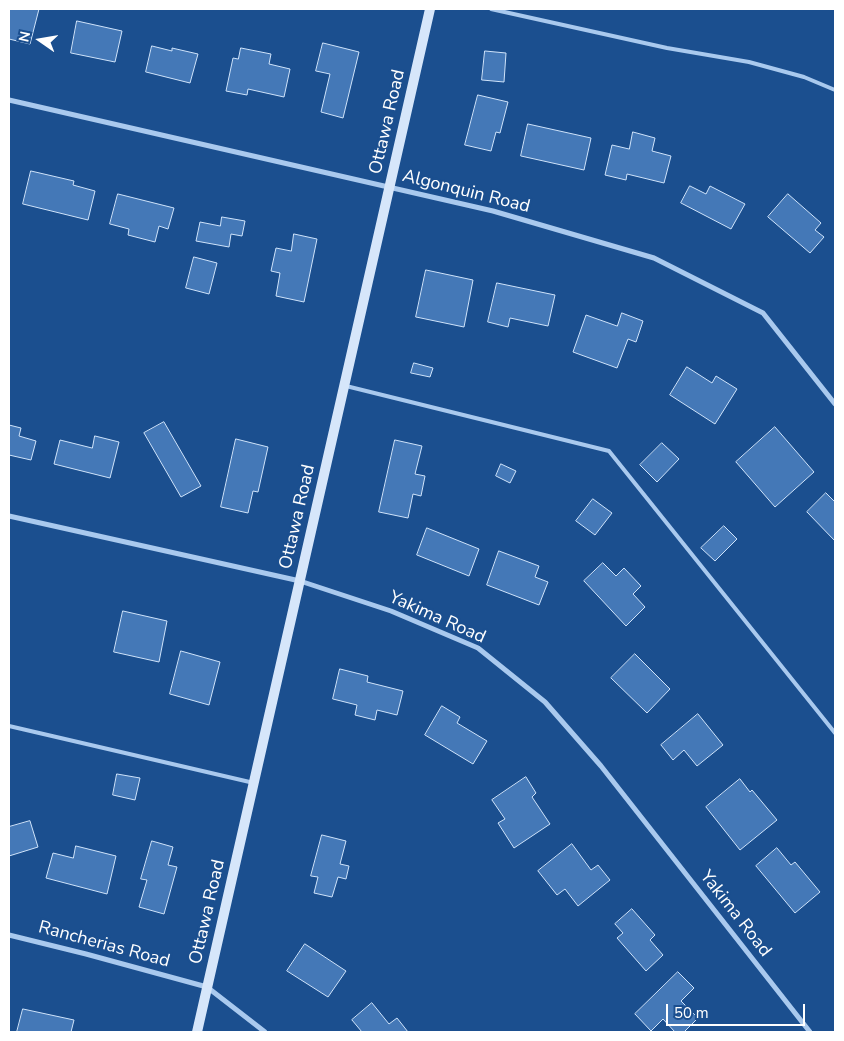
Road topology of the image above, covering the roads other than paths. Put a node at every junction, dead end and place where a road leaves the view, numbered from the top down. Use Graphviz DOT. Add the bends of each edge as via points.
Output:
graph roads {
  1 [pos="430,9"];
  2 [pos="491,9"];
  3 [pos="835,90"];
  4 [pos="9,100"];
  5 [pos="390,187"];
  6 [pos="344,386"];
  7 [pos="835,404"];
  8 [pos="9,516"];
  9 [pos="300,581"];
  10 [pos="9,726"];
  11 [pos="835,733"];
  12 [pos="254,783"];
  13 [pos="9,935"];
  14 [pos="207,987"];
  15 [pos="197,1032"];
  16 [pos="265,1032"];
  17 [pos="810,1032"];
  1 -- 5 [label="street, Ottawa Road"];
  2 -- 3 [label="lane" via="667,48 749,62"];
  4 -- 5 [label="street, Algonquin Road"];
  5 -- 6 [label="street, Ottawa Road"];
  5 -- 7 [label="street, Algonquin Road" via="493,211 654,258 763,313"];
  6 -- 9 [label="street, Ottawa Road"];
  6 -- 11 [label="lane" via="609,451"];
  8 -- 9 [label="street, Yakima Road"];
  9 -- 12 [label="street, Ottawa Road"];
  9 -- 17 [label="street, Yakima Road" via="392,611 478,648 545,702 601,766"];
  10 -- 12 [label="lane"];
  12 -- 14 [label="street, Ottawa Road"];
  13 -- 14 [label="street, Rancherias Road"];
  14 -- 15 [label="street, Ottawa Road"];
  14 -- 16 [label="street, Rancherias Road"];
}
